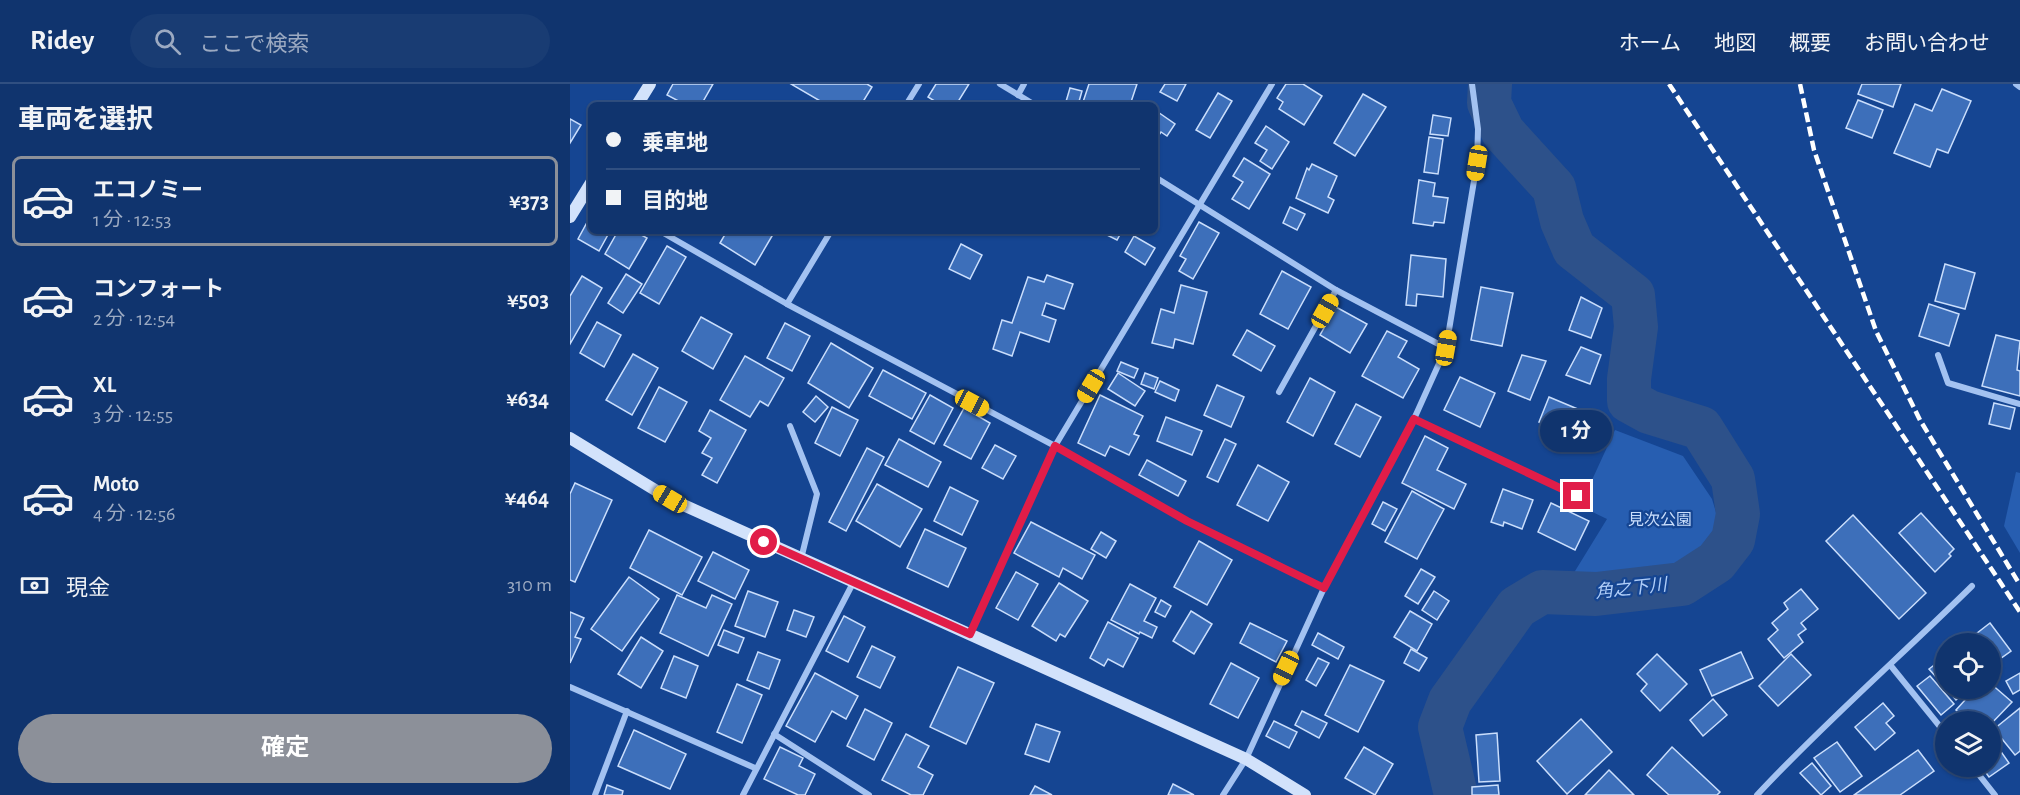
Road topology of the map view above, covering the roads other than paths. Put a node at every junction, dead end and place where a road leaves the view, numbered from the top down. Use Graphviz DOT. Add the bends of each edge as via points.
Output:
graph roads {
  1 [pos="650,84"];
  2 [pos="919,84"];
  3 [pos="1000,84"];
  4 [pos="1024,84"];
  5 [pos="1272,84"];
  6 [pos="1472,84"];
  7 [pos="2016,84"];
  8 [pos="2020,87"];
  9 [pos="1018,95"];
  10 [pos="639,102"];
  11 [pos="908,102"];
  12 [pos="1030,102"];
  13 [pos="1158,179"];
  14 [pos="588,191"];
  15 [pos="1200,204"];
  16 [pos="570,217"];
  17 [pos="665,234"];
  18 [pos="829,234"];
  19 [pos="1336,290"];
  20 [pos="787,304"];
  21 [pos="1446,348"];
  22 [pos="1938,355"];
  23 [pos="1279,392"];
  24 [pos="2020,404"];
  25 [pos="1414,419"];
  26 [pos="790,426"];
  27 [pos="570,438"];
  28 [pos="1055,446"];
  29 [pos="1577,496"];
  30 [pos="801,559"];
  31 [pos="853,583"];
  32 [pos="1972,586"];
  33 [pos="1324,588"];
  34 [pos="970,634"];
  35 [pos="1891,666"];
  36 [pos="570,687"];
  37 [pos="627,711"];
  38 [pos="1935,720"];
  39 [pos="774,734"];
  40 [pos="1246,759"];
  41 [pos="755,768"];
  42 [pos="1981,777"];
  43 [pos="595,795"];
  44 [pos="742,795"];
  45 [pos="869,795"];
  46 [pos="1223,795"];
  47 [pos="1305,795"];
  48 [pos="1757,795"];
  49 [pos="1995,795"];
  1 -- 10 [label="street"];
  2 -- 11 [label="street"];
  3 -- 9 [label="street"];
  4 -- 9 [label="street"];
  5 -- 15 [label="street"];
  6 -- 21 [label="street" via="1479,129 1477,163"];
  7 -- 8 [label="street"];
  9 -- 12 [label="street"];
  13 -- 15 [label="street"];
  14 -- 16 [label="street"];
  15 -- 19 [label="street"];
  15 -- 28 [label="street"];
  17 -- 20 [label="street"];
  18 -- 20 [label="street"];
  19 -- 21 [label="street"];
  19 -- 23 [label="street"];
  20 -- 28 [label="street"];
  21 -- 25 [label="street"];
  22 -- 24 [label="street" via="1948,384"];
  25 -- 29 [label="street"];
  25 -- 33 [label="street"];
  26 -- 30 [label="street" via="817,494"];
  27 -- 30 [label="street" via="670,499"];
  28 -- 33 [label="street" via="1187,521"];
  28 -- 34 [label="street"];
  30 -- 31 [label="street"];
  31 -- 34 [label="street"];
  31 -- 39 [label="street"];
  32 -- 35 [label="street"];
  33 -- 40 [label="street"];
  34 -- 40 [label="street"];
  35 -- 38 [label="street"];
  35 -- 48 [label="street" via="1812,737"];
  36 -- 37 [label="street"];
  37 -- 41 [label="street"];
  37 -- 43 [label="street"];
  39 -- 41 [label="street"];
  39 -- 45 [label="street"];
  40 -- 46 [label="street"];
  40 -- 47 [label="street"];
  41 -- 44 [label="street"];
  42 -- 49 [label="street"];
}
